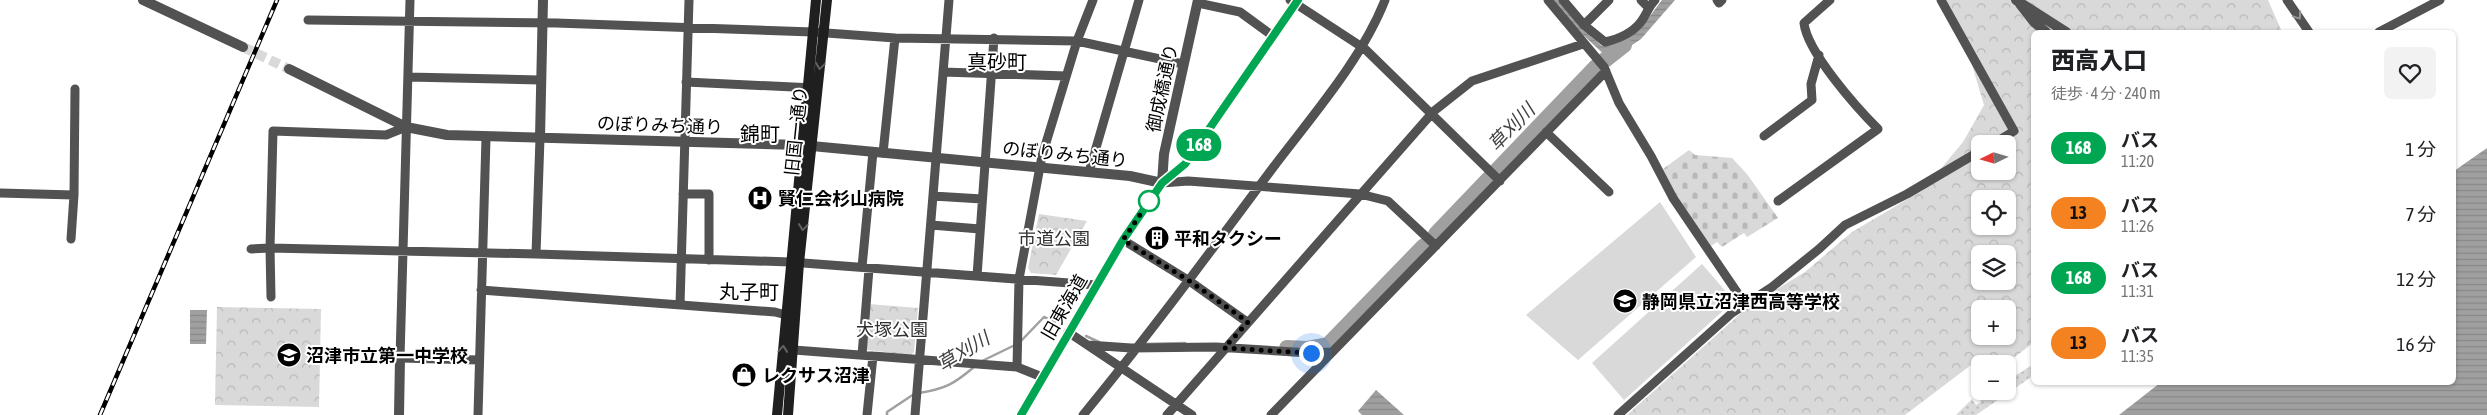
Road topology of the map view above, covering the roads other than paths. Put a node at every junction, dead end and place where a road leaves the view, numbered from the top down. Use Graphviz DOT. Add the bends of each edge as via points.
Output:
graph roads {
  1 [pos="143,0"];
  2 [pos="410,0"];
  3 [pos="543,0"];
  4 [pos="689,0"];
  5 [pos="816,0"];
  6 [pos="827,0"];
  7 [pos="949,0"];
  8 [pos="1093,0"];
  9 [pos="1139,0"];
  10 [pos="1385,0"];
  11 [pos="1548,0"];
  12 [pos="1563,0"];
  13 [pos="1609,0"];
  14 [pos="1641,0"];
  15 [pos="1655,0"];
  16 [pos="1717,0"];
  17 [pos="1722,0"];
  18 [pos="1830,0"];
  19 [pos="1941,0"];
  20 [pos="2287,0"];
  21 [pos="2440,0"];
  22 [pos="1294,1"];
  23 [pos="2017,1"];
  24 [pos="1198,2"];
  25 [pos="1648,7"];
  26 [pos="308,20"];
  27 [pos="409,22"];
  28 [pos="543,23"];
  29 [pos="1584,25"];
  30 [pos="688,28"];
  31 [pos="2044,30"];
  32 [pos="2063,30"];
  33 [pos="2309,30"];
  34 [pos="2383,30"];
  35 [pos="813,32"];
  36 [pos="824,33"];
  37 [pos="1273,36"];
  38 [pos="947,37"];
  39 [pos="895,38"];
  40 [pos="994,38"];
  41 [pos="1077,41"];
  42 [pos="1602,42"];
  43 [pos="1583,44"];
  44 [pos="243,47"];
  45 [pos="1361,47"];
  46 [pos="1124,51"];
  47 [pos="1819,55"];
  48 [pos="1594,56"];
  49 [pos="1183,64"];
  50 [pos="289,69"];
  51 [pos="1606,71"];
  52 [pos="943,72"];
  53 [pos="991,74"];
  54 [pos="1066,76"];
  55 [pos="408,77"];
  56 [pos="540,80"];
  57 [pos="686,82"];
  58 [pos="812,88"];
  59 [pos="76,89"];
  60 [pos="1431,114"];
  61 [pos="406,127"];
  62 [pos="1546,132"];
  63 [pos="2008,135"];
  64 [pos="1764,136"];
  65 [pos="486,138"];
  66 [pos="540,138"];
  67 [pos="684,142"];
  68 [pos="806,146"];
  69 [pos="878,152"];
  70 [pos="1971,157"];
  71 [pos="936,158"];
  72 [pos="984,162"];
  73 [pos="1041,168"];
  74 [pos="1089,172"];
  75 [pos="1500,181"];
  76 [pos="1162,183"];
  77 [pos="1259,187"];
  78 [pos="1609,192"];
  79 [pos="0,193"];
  80 [pos="683,194"];
  81 [pos="1360,194"];
  82 [pos="74,195"];
  83 [pos="934,196"];
  84 [pos="982,199"];
  85 [pos="1778,201"];
  86 [pos="931,225"];
  87 [pos="980,229"];
  88 [pos="71,239"];
  89 [pos="1123,240"];
  90 [pos="1436,246"];
  91 [pos="270,248"];
  92 [pos="251,249"];
  93 [pos="401,250"];
  94 [pos="483,254"];
  95 [pos="536,254"];
  96 [pos="681,259"];
  97 [pos="709,260"];
  98 [pos="794,263"];
  99 [pos="866,268"];
  100 [pos="926,272"];
  101 [pos="977,276"];
  102 [pos="1019,279"];
  103 [pos="1188,280"];
  104 [pos="1096,285"];
  105 [pos="481,290"];
  106 [pos="270,297"];
  107 [pos="1745,304"];
  108 [pos="680,305"];
  109 [pos="786,315"];
  110 [pos="1248,322"];
  111 [pos="1068,332"];
  112 [pos="1088,345"];
  113 [pos="1138,348"];
  114 [pos="1224,348"];
  115 [pos="794,350"];
  116 [pos="1332,352"];
  117 [pos="862,355"];
  118 [pos="873,356"];
  119 [pos="400,358"];
  120 [pos="920,359"];
  121 [pos="479,360"];
  122 [pos="1017,367"];
  123 [pos="1122,368"];
  124 [pos="1042,377"];
  125 [pos="1175,403"];
  126 [pos="399,415"];
  127 [pos="478,415"];
  128 [pos="777,415"];
  129 [pos="788,415"];
  130 [pos="867,415"];
  131 [pos="915,415"];
  132 [pos="1021,415"];
  133 [pos="1083,415"];
  134 [pos="1166,415"];
  135 [pos="1192,415"];
  136 [pos="1271,415"];
  137 [pos="1618,415"];
  1 -- 44 [label="street"];
  2 -- 27 [label="street"];
  3 -- 28 [label="street"];
  4 -- 30 [label="street"];
  5 -- 35 [label="main road, 旧国一通り"];
  6 -- 36 [label="main road, 旧国一通り"];
  7 -- 38 [label="street"];
  8 -- 41 [label="street"];
  9 -- 46 [label="street"];
  10 -- 45 [label="street"];
  11 -- 43 [label="street"];
  12 -- 29 [label="street"];
  13 -- 29 [label="street"];
  14 -- 25 [label="street"];
  15 -- 25 [label="street"];
  16 -- 17 [label="street" via="1720,3"];
  18 -- 47 [label="street" via="1804,23"];
  19 -- 63 [label="street" via="2014,131"];
  20 -- 33 [label="street, one-way"];
  21 -- 34 [label="street"];
  22 -- 37 [label="street, 旧東海道"];
  22 -- 45 [label="street"];
  23 -- 31 [label="street"];
  23 -- 32 [label="street"];
  24 -- 37 [label="street" via="1240,12"];
  24 -- 49 [label="street, 御成橋通り"];
  25 -- 42 [label="street" via="1631,32"];
  26 -- 27 [label="street"];
  27 -- 28 [label="street"];
  27 -- 55 [label="street"];
  28 -- 30 [label="street"];
  28 -- 56 [label="street"];
  29 -- 42 [label="street"];
  30 -- 35 [label="street"];
  30 -- 57 [label="street"];
  35 -- 36 [label="street"];
  35 -- 58 [label="main road, 旧国一通り"];
  36 -- 39 [label="street"];
  36 -- 58 [label="main road, 旧国一通り, one-way"];
  37 -- 76 [label="street, 旧東海道" via="1185,164"];
  38 -- 39 [label="street"];
  38 -- 40 [label="street"];
  38 -- 52 [label="street"];
  39 -- 69 [label="street"];
  40 -- 41 [label="street"];
  40 -- 53 [label="street"];
  41 -- 46 [label="street"];
  41 -- 54 [label="street"];
  42 -- 48 [label="street"];
  43 -- 48 [label="street"];
  43 -- 60 [label="street" via="1472,81"];
  45 -- 60 [label="street"];
  45 -- 77 [label="street"];
  46 -- 49 [label="street"];
  46 -- 74 [label="street"];
  47 -- 64 [label="street" via="1811,84 1812,100"];
  47 -- 85 [label="street" via="1851,102 1878,129"];
  48 -- 51 [label="street"];
  49 -- 76 [label="street, 御成橋通り" via="1164,154"];
  50 -- 61 [label="street, のぼりみち通り"];
  51 -- 62 [label="street"];
  51 -- 107 [label="street" via="1619,103 1673,198"];
  52 -- 53 [label="street"];
  52 -- 71 [label="street"];
  53 -- 54 [label="street"];
  53 -- 72 [label="street"];
  54 -- 73 [label="street"];
  55 -- 56 [label="street"];
  55 -- 61 [label="street"];
  56 -- 66 [label="street"];
  57 -- 58 [label="street"];
  57 -- 67 [label="street"];
  58 -- 68 [label="main road, 旧国一通り"];
  59 -- 82 [label="street"];
  60 -- 75 [label="street"];
  60 -- 81 [label="street"];
  61 -- 65 [label="street, のぼりみち通り"];
  61 -- 91 [label="street" via="386,135 273,131"];
  61 -- 93 [label="street"];
  62 -- 75 [label="street"];
  62 -- 78 [label="street"];
  65 -- 66 [label="street, のぼりみち通り"];
  65 -- 94 [label="street"];
  66 -- 67 [label="street, のぼりみち通り"];
  66 -- 95 [label="street"];
  67 -- 68 [label="street, のぼりみち通り"];
  67 -- 80 [label="street"];
  68 -- 69 [label="street, のぼりみち通り"];
  68 -- 98 [label="main road, 旧国一通り"];
  69 -- 71 [label="street, のぼりみち通り"];
  69 -- 99 [label="street"];
  70 -- 107 [label="street" via="1908,194 1845,225 1772,287"];
  71 -- 72 [label="street, のぼりみち通り"];
  71 -- 83 [label="street"];
  72 -- 73 [label="street, のぼりみち通り"];
  72 -- 84 [label="street"];
  73 -- 74 [label="street, のぼりみち通り"];
  73 -- 102 [label="street"];
  74 -- 76 [label="street, のぼりみち通り"];
  75 -- 90 [label="street"];
  76 -- 77 [label="street" via="1188,181"];
  76 -- 89 [label="street, 旧東海道"];
  77 -- 81 [label="street"];
  77 -- 103 [label="street"];
  79 -- 82 [label="street"];
  80 -- 96 [label="street"];
  80 -- 97 [label="street" via="709,194"];
  81 -- 90 [label="street" via="1388,201"];
  81 -- 110 [label="street"];
  82 -- 88 [label="street"];
  83 -- 84 [label="street"];
  83 -- 86 [label="street"];
  84 -- 87 [label="street"];
  86 -- 87 [label="street"];
  86 -- 100 [label="street"];
  87 -- 101 [label="street"];
  89 -- 103 [label="street"];
  89 -- 104 [label="street, 旧東海道"];
  90 -- 116 [label="street"];
  91 -- 92 [label="street"];
  91 -- 93 [label="street"];
  91 -- 106 [label="street"];
  93 -- 94 [label="street"];
  93 -- 119 [label="street"];
  94 -- 95 [label="street"];
  94 -- 105 [label="street"];
  95 -- 96 [label="street"];
  96 -- 97 [label="street"];
  96 -- 108 [label="street"];
  97 -- 98 [label="street"];
  98 -- 99 [label="street"];
  98 -- 109 [label="main road, 旧国一通り"];
  98 -- 115 [label="main road, 旧国一通り"];
  99 -- 100 [label="street"];
  99 -- 117 [label="street"];
  100 -- 101 [label="street"];
  100 -- 120 [label="street"];
  101 -- 102 [label="street"];
  102 -- 104 [label="street"];
  102 -- 122 [label="street"];
  103 -- 110 [label="street"];
  103 -- 113 [label="street"];
  104 -- 111 [label="street, 旧東海道"];
  105 -- 108 [label="street"];
  105 -- 121 [label="street"];
  107 -- 137 [label="street"];
  108 -- 109 [label="street"];
  128 -- 109 [label="main road, 旧国一通り, one-way"];
  110 -- 114 [label="street"];
  111 -- 112 [label="street"];
  111 -- 124 [label="street, 旧東海道"];
  112 -- 113 [label="street"];
  112 -- 123 [label="street"];
  113 -- 114 [label="street"];
  113 -- 123 [label="street"];
  114 -- 116 [label="street"];
  114 -- 125 [label="street"];
  115 -- 117 [label="street"];
  115 -- 129 [label="main road, 旧国一通り"];
  116 -- 136 [label="street"];
  117 -- 118 [label="street"];
  118 -- 120 [label="street"];
  118 -- 130 [label="street"];
  119 -- 121 [label="street"];
  119 -- 126 [label="street"];
  120 -- 122 [label="street"];
  120 -- 131 [label="street"];
  121 -- 127 [label="street"];
  122 -- 124 [label="street"];
  123 -- 125 [label="street"];
  123 -- 133 [label="street"];
  124 -- 132 [label="street, 旧東海道"];
  125 -- 134 [label="street"];
  125 -- 135 [label="street"];
}
